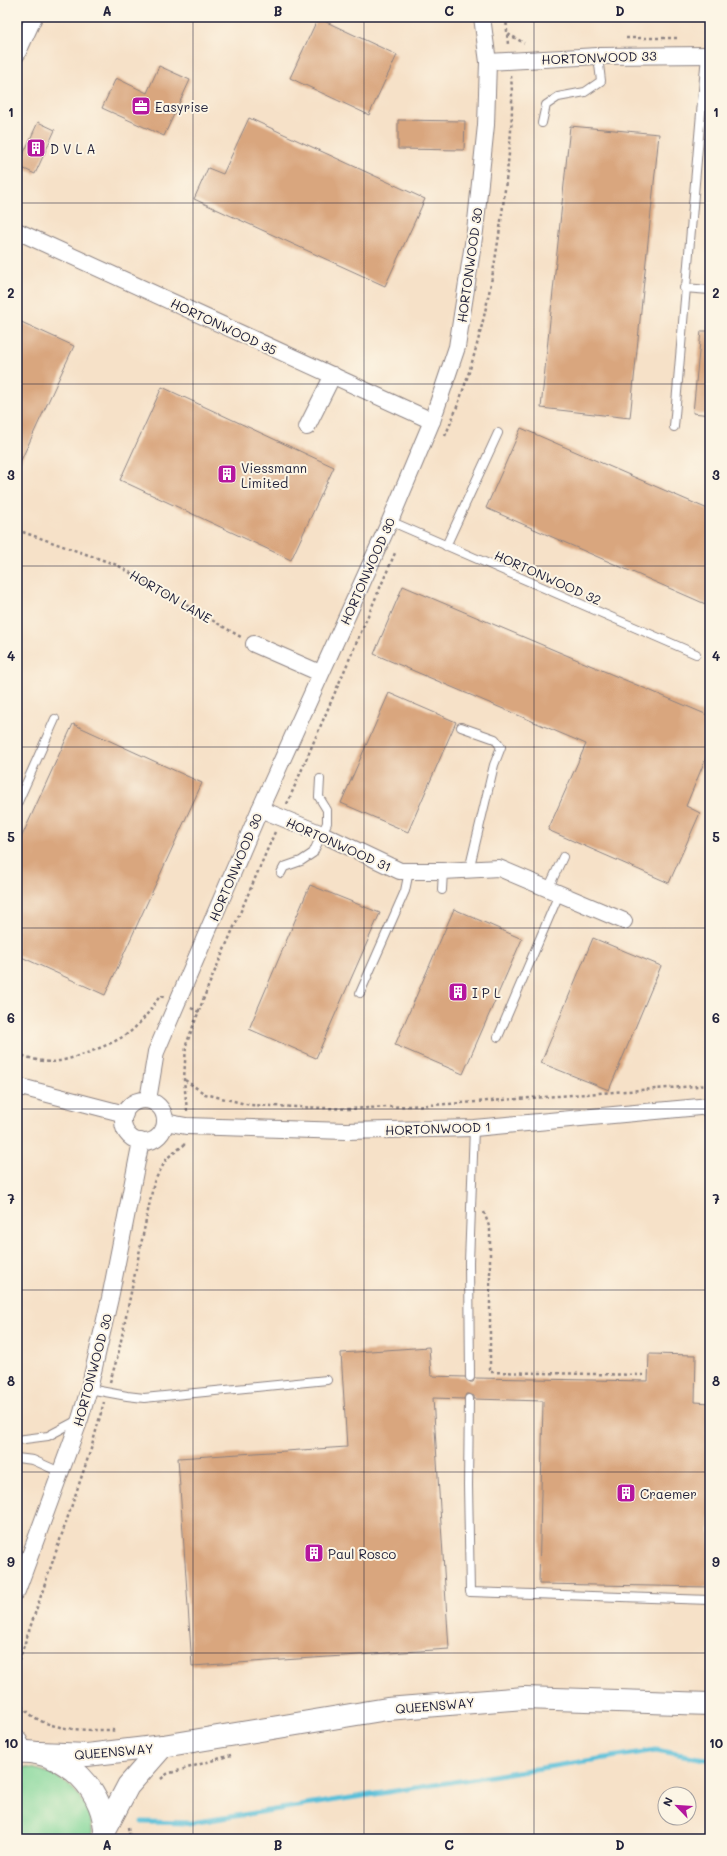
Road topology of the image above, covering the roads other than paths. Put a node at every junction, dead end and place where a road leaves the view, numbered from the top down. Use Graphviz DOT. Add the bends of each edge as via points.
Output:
graph roads {
  1 [pos="34,17"];
  2 [pos="482,17"];
  3 [pos="17,54"];
  4 [pos="708,55"];
  5 [pos="598,56"];
  6 [pos="488,62"];
  7 [pos="542,123"];
  8 [pos="17,231"];
  9 [pos="684,288"];
  10 [pos="710,290"];
  11 [pos="333,376"];
  12 [pos="432,421"];
  13 [pos="674,426"];
  14 [pos="307,427"];
  15 [pos="498,433"];
  16 [pos="390,521"];
  17 [pos="446,546"];
  18 [pos="254,644"];
  19 [pos="696,654"];
  20 [pos="320,673"];
  21 [pos="55,720"];
  22 [pos="461,727"];
  23 [pos="320,779"];
  24 [pos="17,804"];
  25 [pos="260,809"];
  26 [pos="322,834"];
  27 [pos="563,857"];
  28 [pos="469,870"];
  29 [pos="409,871"];
  30 [pos="443,871"];
  31 [pos="281,873"];
  32 [pos="442,890"];
  33 [pos="553,891"];
  34 [pos="624,921"];
  35 [pos="360,993"];
  36 [pos="498,1037"];
  37 [pos="17,1086"];
  38 [pos="148,1100"];
  39 [pos="710,1106"];
  40 [pos="125,1114"];
  41 [pos="165,1122"];
  42 [pos="474,1128"];
  43 [pos="141,1141"];
  44 [pos="470,1377"];
  45 [pos="327,1380"];
  46 [pos="89,1389"];
  47 [pos="469,1399"];
  48 [pos="80,1419"];
  49 [pos="17,1440"];
  50 [pos="17,1458"];
  51 [pos="60,1472"];
  52 [pos="17,1591"];
  53 [pos="710,1600"];
  54 [pos="710,1704"];
  55 [pos="163,1746"];
  56 [pos="25,1749"];
  57 [pos="106,1834"];
  1 -- 3 [label="street"];
  2 -- 6 [label="street, HORTONWOOD 30"];
  4 -- 5 [label="street, HORTONWOOD 33"];
  4 -- 9 [label="lane"];
  5 -- 6 [label="street, HORTONWOOD 33"];
  5 -- 7 [label="lane" via="601,81 585,92 558,97 546,105"];
  6 -- 12 [label="street, HORTONWOOD 30" via="486,125 475,231 457,347"];
  8 -- 11 [label="street, HORTONWOOD 35"];
  9 -- 10 [label="lane"];
  9 -- 13 [label="lane"];
  11 -- 12 [label="street, HORTONWOOD 35"];
  11 -- 14 [label="street"];
  12 -- 16 [label="street, HORTONWOOD 30"];
  15 -- 17 [label="lane"];
  16 -- 17 [label="lane, HORTONWOOD 32"];
  16 -- 20 [label="street, HORTONWOOD 30"];
  17 -- 19 [label="lane, HORTONWOOD 32"];
  18 -- 20 [label="street"];
  20 -- 25 [label="street, HORTONWOOD 30"];
  21 -- 24 [label="lane"];
  22 -- 28 [label="lane" via="494,739 502,748 494,765"];
  23 -- 26 [label="lane" via="319,797 327,810 328,823"];
  25 -- 26 [label="street, HORTONWOOD 31"];
  25 -- 38 [label="street, HORTONWOOD 30" via="156,1052"];
  26 -- 29 [label="street, HORTONWOOD 31" via="400,871"];
  26 -- 31 [label="lane" via="313,853 284,867"];
  27 -- 33 [label="lane"];
  28 -- 30 [label="street, HORTONWOOD 31"];
  28 -- 33 [label="street, HORTONWOOD 31" via="499,868"];
  29 -- 30 [label="street, HORTONWOOD 31"];
  29 -- 35 [label="lane" via="405,891"];
  30 -- 32 [label="lane"];
  33 -- 34 [label="street, HORTONWOOD 31"];
  33 -- 36 [label="lane"];
  37 -- 40 [label="street"];
  38 -- 40 [label="street" via="136,1101"];
  38 -- 41 [label="street" via="159,1106 165,1116"];
  39 -- 42 [label="street, HORTONWOOD 1"];
  40 -- 43 [label="street" via="125,1128 134,1139"];
  41 -- 42 [label="street, HORTONWOOD 1" via="186,1126 346,1131"];
  41 -- 43 [label="street" via="160,1135 155,1139"];
  42 -- 44 [label="lane"];
  43 -- 46 [label="street, HORTONWOOD 30"];
  45 -- 46 [label="lane" via="144,1398"];
  46 -- 48 [label="street, HORTONWOOD 30"];
  47 -- 53 [label="lane" via="470,1592"];
  48 -- 49 [label="lane" via="48,1436"];
  48 -- 51 [label="street, HORTONWOOD 30"];
  50 -- 51 [label="lane" via="33,1460"];
  51 -- 52 [label="street, HORTONWOOD 30"];
  54 -- 55 [label="main road, QUEENSWAY" via="524,1698 387,1708"];
  55 -- 56 [label="main road, QUEENSWAY" via="87,1755"];
  55 -- 57 [label="main road, QUEENSWAY" via="128,1786"];
  56 -- 57 [label="main road" via="72,1768 96,1794"];
}
